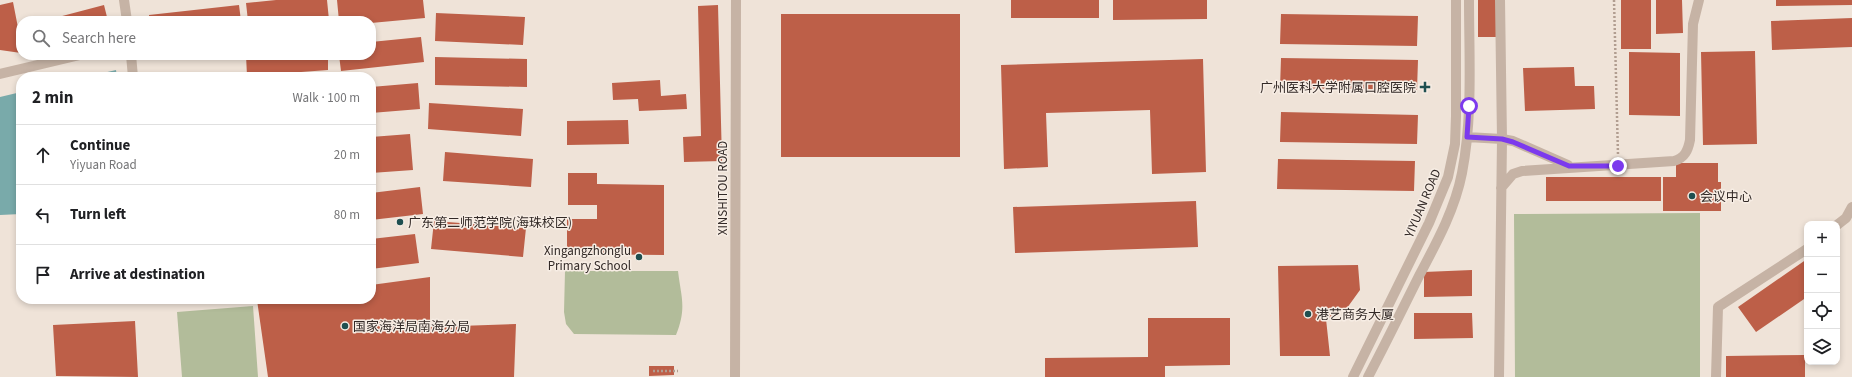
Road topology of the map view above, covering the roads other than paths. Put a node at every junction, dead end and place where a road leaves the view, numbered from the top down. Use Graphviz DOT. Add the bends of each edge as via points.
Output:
graph roads {
  1 [pos="124,0"];
  2 [pos="736,0"];
  3 [pos="1456,0"];
  4 [pos="1469,0"];
  5 [pos="1500,0"];
  6 [pos="1699,0"];
  7 [pos="126,16"];
  8 [pos="59,60"];
  9 [pos="131,60"];
  10 [pos="133,72"];
  11 [pos="0,74"];
  12 [pos="1467,137"];
  13 [pos="1502,139"];
  14 [pos="1577,166"];
  15 [pos="1501,188"];
  16 [pos="1852,207"];
  17 [pos="1840,223"];
  18 [pos="1804,251"];
  19 [pos="735,377"];
  20 [pos="1353,377"];
  21 [pos="1368,377"];
  22 [pos="1499,377"];
  23 [pos="1716,377"];
  1 -- 7 [label="street"];
  2 -- 19 [label="street, XINSHITOU ROAD"];
  3 -- 20 [label="street, YIYUAN ROAD" via="1456,116 1448,177 1429,223"];
  4 -- 12 [label="street, YIYUAN ROAD"];
  5 -- 13 [label="street"];
  6 -- 14 [label="street" via="1693,24 1690,140 1686,154 1680,160 1674,161 1618,166"];
  8 -- 11 [label="street"];
  9 -- 10 [label="street"];
  12 -- 13 [label="street"];
  12 -- 21 [label="street, YIYUAN ROAD" via="1462,174 1450,211"];
  13 -- 14 [label="street" via="1560,163"];
  13 -- 15 [label="street"];
  14 -- 15 [label="street" via="1522,171 1513,174"];
  15 -- 22 [label="street"];
  16 -- 17 [label="street"];
  18 -- 23 [label="street" via="1718,307"];
}
